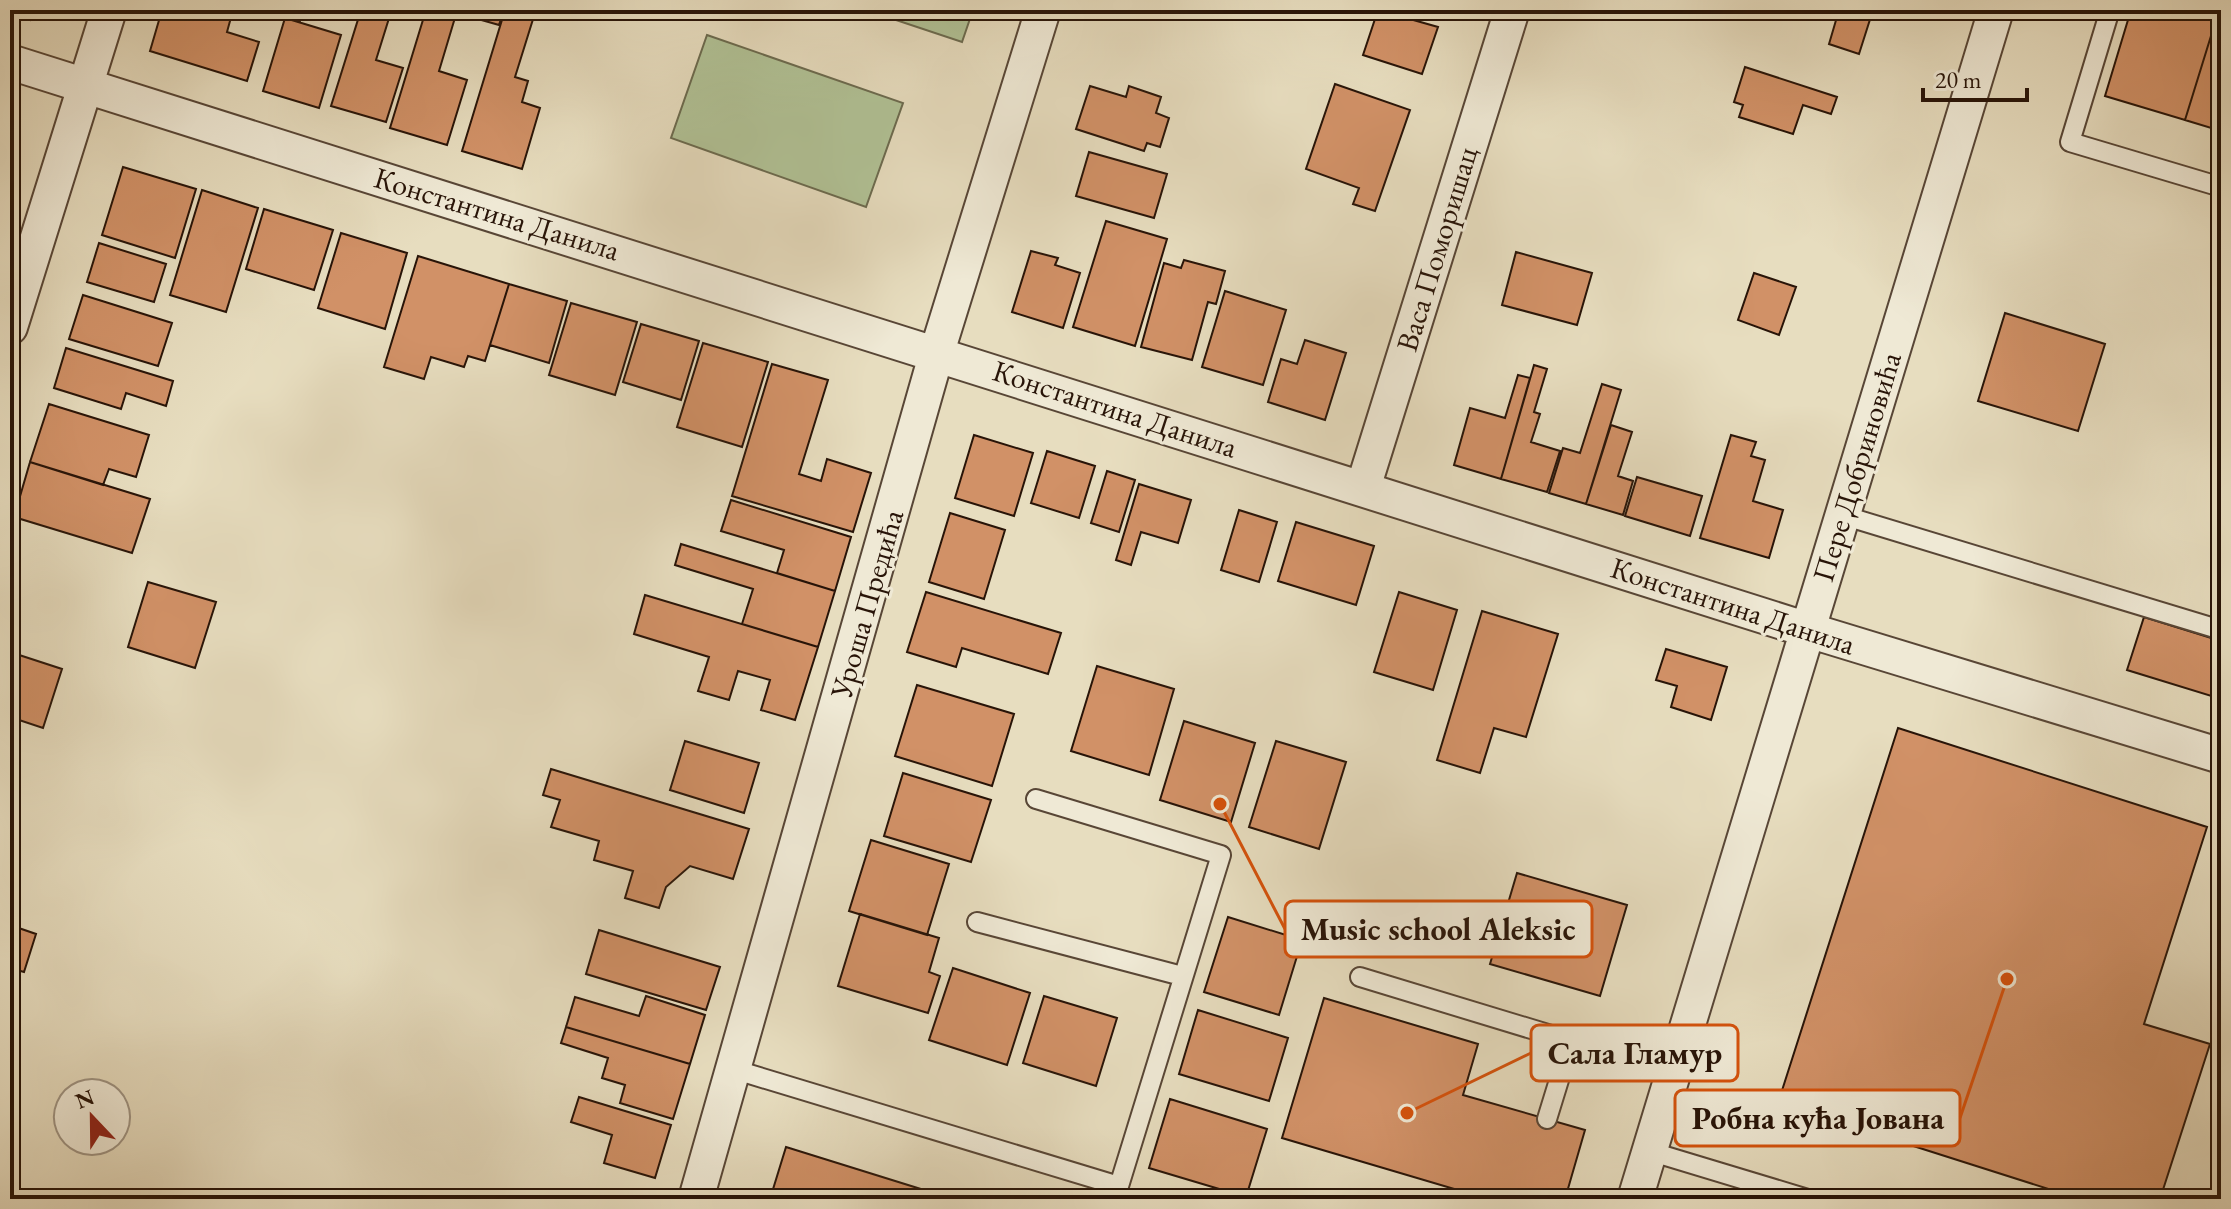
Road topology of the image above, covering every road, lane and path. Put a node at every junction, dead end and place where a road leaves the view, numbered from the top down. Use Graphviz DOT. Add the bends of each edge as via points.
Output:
graph roads {
  1 [pos="109,10"];
  2 [pos="1043,10"];
  3 [pos="1512,10"];
  4 [pos="1996,10"];
  5 [pos="2110,10"];
  6 [pos="10,62"];
  7 [pos="85,85"];
  8 [pos="2221,187"];
  9 [pos="10,327"];
  10 [pos="937,352"];
  11 [pos="1363,488"];
  12 [pos="1842,515"];
  13 [pos="1808,630"];
  14 [pos="2221,630"];
  15 [pos="2221,756"];
  16 [pos="1036,799"];
  17 [pos="977,922"];
  18 [pos="1182,976"];
  19 [pos="1360,977"];
  20 [pos="1571,1041"];
  21 [pos="736,1070"];
  22 [pos="1673,1072"];
  23 [pos="1547,1119"];
  24 [pos="1649,1151"];
  25 [pos="696,1199"];
  26 [pos="1635,1199"];
  27 [pos="1808,1199"];
  1 -- 7 [label="street"];
  2 -- 10 [label="street, Уроша Предића"];
  3 -- 11 [label="street, Васа Поморишац"];
  4 -- 12 [label="street, Пере Добриновића"];
  5 -- 8 [label="lane" via="2070,142"];
  6 -- 7 [label="street, Константина Данила"];
  7 -- 9 [label="street"];
  7 -- 10 [label="street, Константина Данила"];
  10 -- 11 [label="street, Константина Данила"];
  10 -- 21 [label="street, Уроша Предића"];
  11 -- 13 [label="street, Константина Данила"];
  12 -- 13 [label="street, Пере Добриновића"];
  12 -- 14 [label="lane"];
  13 -- 15 [label="street, Константина Данила"];
  13 -- 22 [label="street, Пере Добриновића"];
  16 -- 18 [label="lane" via="1221,855"];
  17 -- 18 [label="lane"];
  18 -- 21 [label="lane" via="1119,1186"];
  19 -- 20 [label="lane"];
  20 -- 22 [label="lane"];
  20 -- 23 [label="lane"];
  21 -- 25 [label="street, Уроша Предића"];
  22 -- 24 [label="street, Пере Добриновића"];
  24 -- 26 [label="street, Пере Добриновића"];
  24 -- 27 [label="lane"];
}
